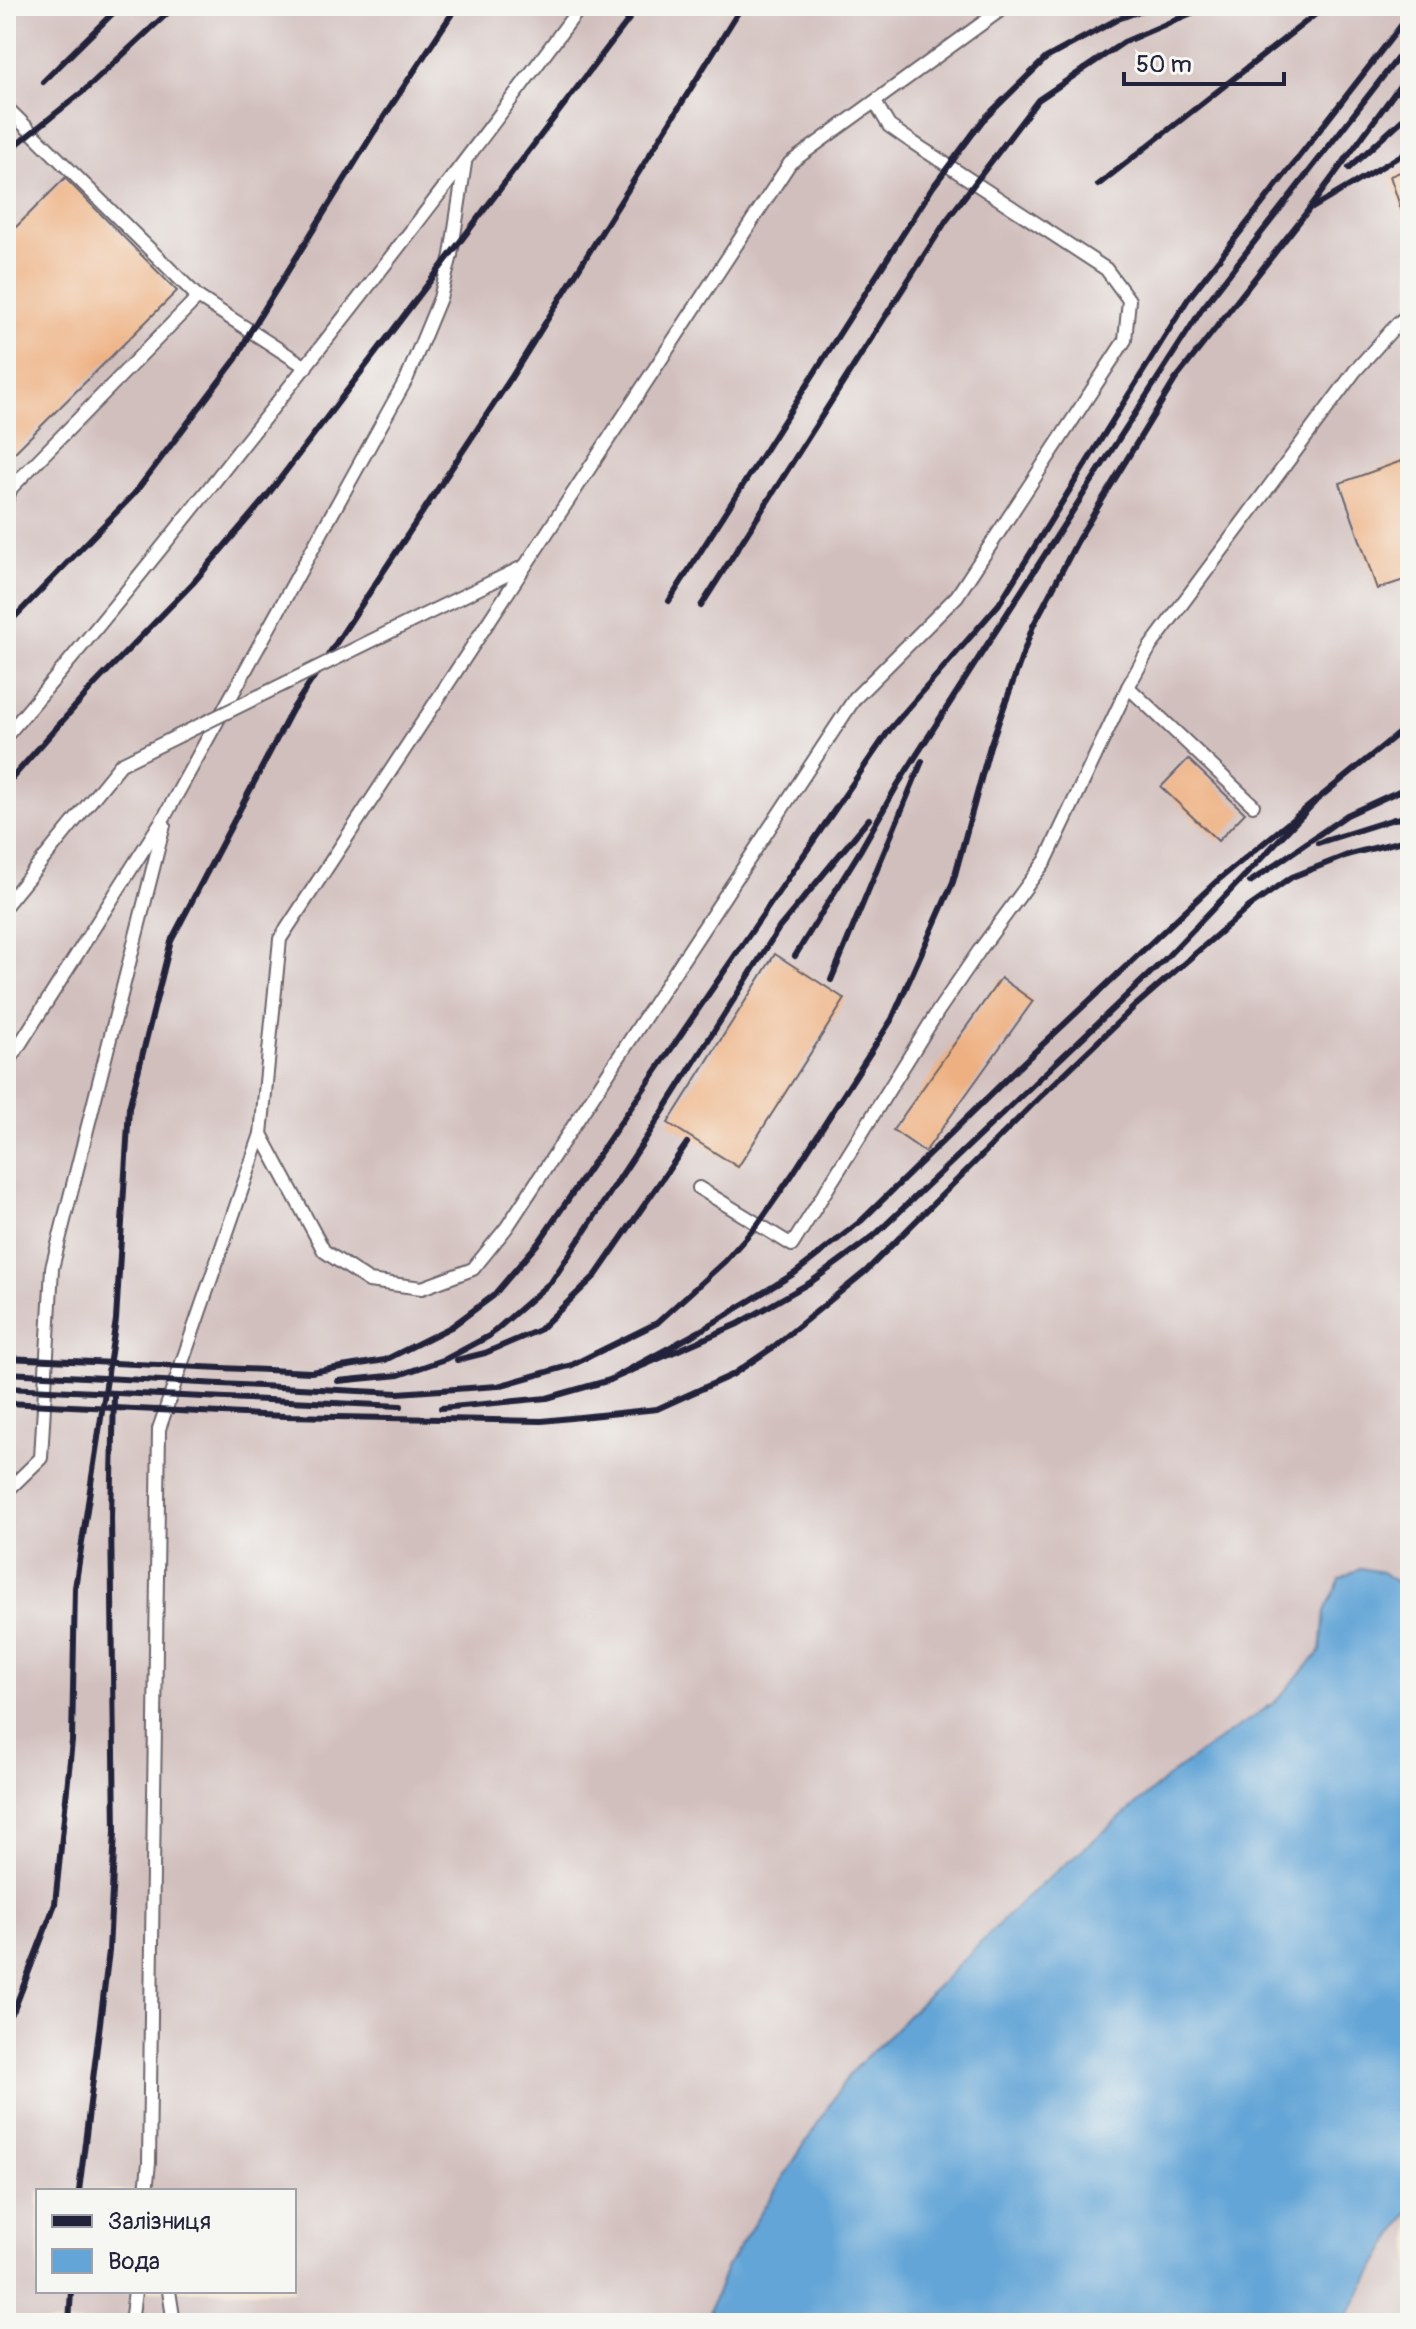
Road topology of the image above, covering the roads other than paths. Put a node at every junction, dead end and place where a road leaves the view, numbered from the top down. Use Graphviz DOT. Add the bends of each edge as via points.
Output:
graph roads {
  1 [pos="581,6"];
  2 [pos="1006,6"];
  3 [pos="875,102"];
  4 [pos="6,107"];
  5 [pos="465,163"];
  6 [pos="198,297"];
  7 [pos="1410,314"];
  8 [pos="306,367"];
  9 [pos="6,501"];
  10 [pos="525,566"];
  11 [pos="1128,687"];
  12 [pos="6,736"];
  13 [pos="1253,805"];
  14 [pos="166,814"];
  15 [pos="6,905"];
  16 [pos="6,1066"];
  17 [pos="261,1134"];
  18 [pos="699,1188"];
  19 [pos="6,1492"];
  20 [pos="149,2163"];
  21 [pos="146,2189"];
  22 [pos="153,2189"];
  23 [pos="135,2293"];
  24 [pos="169,2293"];
  25 [pos="131,2323"];
  26 [pos="174,2323"];
  1 -- 5 [label="lane"];
  2 -- 3 [label="lane"];
  3 -- 10 [label="lane" via="790,163"];
  3 -- 17 [label="lane" via="889,126 1106,269 1129,300 1125,340 957,596 855,698 507,1227 473,1269 422,1288 369,1281 324,1251"];
  4 -- 6 [label="lane"];
  5 -- 8 [label="lane"];
  5 -- 14 [label="lane" via="440,298 407,378"];
  6 -- 8 [label="lane"];
  6 -- 9 [label="lane" via="11,488"];
  7 -- 11 [label="lane" via="1355,371 1150,647"];
  8 -- 12 [label="lane" via="86,644"];
  10 -- 15 [label="lane, bridge" via="121,764"];
  10 -- 17 [label="lane" via="280,939"];
  11 -- 13 [label="lane"];
  11 -- 18 [label="lane" via="1046,860 938,1011 792,1245"];
  14 -- 16 [label="lane"];
  14 -- 19 [label="lane" via="52,1268 41,1458"];
  17 -- 20 [label="lane" via="159,1429"];
  20 -- 21 [label="lane"];
  20 -- 22 [label="lane"];
  23 -- 25 [label="lane"];
  24 -- 26 [label="lane"];
}
